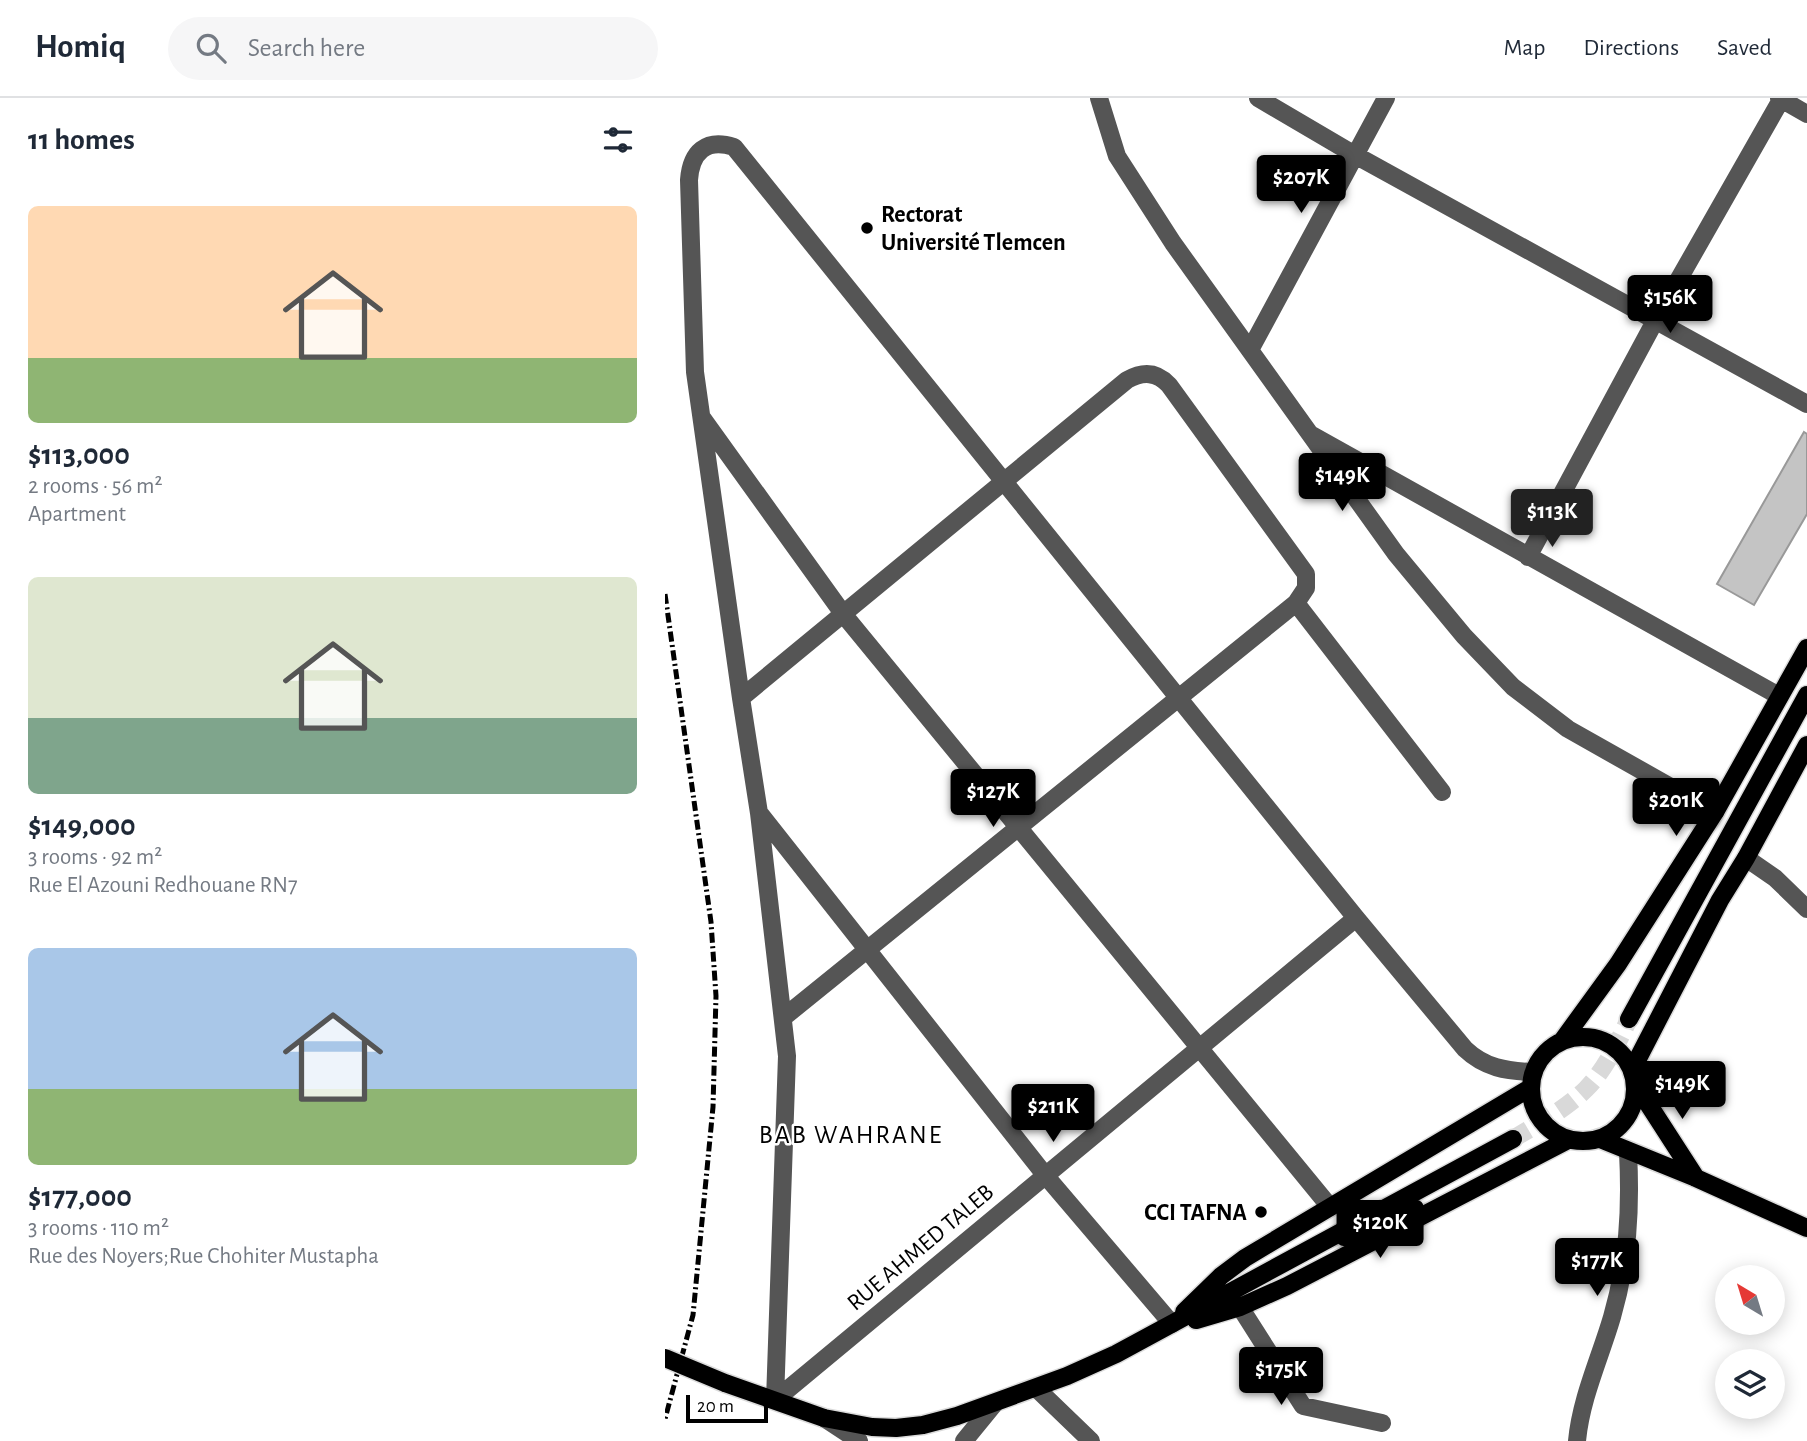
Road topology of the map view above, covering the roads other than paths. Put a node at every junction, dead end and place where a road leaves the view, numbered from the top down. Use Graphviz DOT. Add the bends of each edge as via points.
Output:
graph roads {
  1 [pos="1099,98"];
  2 [pos="1258,98"];
  3 [pos="1386,98"];
  4 [pos="1781,98"];
  5 [pos="1807,114"];
  6 [pos="1355,155"];
  7 [pos="1655,321"];
  8 [pos="1249,350"];
  9 [pos="1807,404"];
  10 [pos="701,416"];
  11 [pos="1307,432"];
  12 [pos="1005,482"];
  13 [pos="1528,557"];
  14 [pos="1296,603"];
  15 [pos="844,615"];
  16 [pos="1807,648"];
  17 [pos="1807,695"];
  18 [pos="1779,696"];
  19 [pos="741,698"];
  20 [pos="1179,698"];
  21 [pos="1807,745"];
  22 [pos="1442,792"];
  23 [pos="1715,812"];
  24 [pos="759,813"];
  25 [pos="1018,829"];
  26 [pos="1746,858"];
  27 [pos="1807,909"];
  28 [pos="1356,918"];
  29 [pos="867,951"];
  30 [pos="784,1017"];
  31 [pos="1629,1019"];
  32 [pos="1562,1041"];
  33 [pos="1200,1047"];
  34 [pos="1634,1077"];
  35 [pos="1532,1080"];
  36 [pos="1513,1139"];
  37 [pos="1600,1139"];
  38 [pos="1568,1140"];
  39 [pos="1628,1152"];
  40 [pos="1045,1175"];
  41 [pos="1696,1178"];
  42 [pos="1329,1207"];
  43 [pos="1807,1228"];
  44 [pos="1240,1307"];
  45 [pos="1172,1324"];
  46 [pos="665,1358"];
  47 [pos="1035,1388"];
  48 [pos="775,1400"];
  49 [pos="995,1403"];
  50 [pos="824,1419"];
  51 [pos="1382,1423"];
  52 [pos="1578,1432"];
  53 [pos="859,1441"];
  54 [pos="964,1441"];
  55 [pos="1091,1441"];
  56 [pos="1569,1441"];
  1 -- 8 [label="street" via="1117,156"];
  2 -- 6 [label="street"];
  3 -- 6 [label="street"];
  4 -- 5 [label="street"];
  4 -- 7 [label="street"];
  6 -- 7 [label="street"];
  6 -- 8 [label="street"];
  7 -- 9 [label="street"];
  7 -- 13 [label="street"];
  8 -- 11 [label="street"];
  10 -- 12 [label="street" via="695,372 690,164 708,146 723,143 734,147"];
  10 -- 15 [label="street"];
  10 -- 19 [label="street"];
  11 -- 13 [label="street"];
  11 -- 23 [label="street" via="1396,554 1513,687 1569,729"];
  12 -- 14 [label="street" via="1127,380 1154,374 1169,385 1303,568 1306,587"];
  12 -- 15 [label="street"];
  12 -- 20 [label="street"];
  13 -- 18 [label="street"];
  14 -- 20 [label="street"];
  14 -- 22 [label="street"];
  15 -- 19 [label="street"];
  15 -- 25 [label="street"];
  16 -- 18 [label="main road"];
  17 -- 31 [label="main road"];
  18 -- 23 [label="main road"];
  19 -- 24 [label="street"];
  20 -- 25 [label="street"];
  20 -- 28 [label="street"];
  21 -- 26 [label="main road"];
  23 -- 32 [label="main road" via="1611,974"];
  24 -- 29 [label="street"];
  24 -- 30 [label="street"];
  25 -- 29 [label="street"];
  25 -- 33 [label="street"];
  26 -- 27 [label="street"];
  26 -- 34 [label="main road" via="1720,900"];
  28 -- 33 [label="street, RUE AHMED TALEB"];
  28 -- 35 [label="street" via="1474,1057"];
  29 -- 30 [label="street"];
  29 -- 40 [label="street"];
  30 -- 48 [label="street" via="787,1089"];
  32 -- 34 [label="main road" via="1595,1038 1611,1044 1624,1055"];
  32 -- 35 [label="main road" via="1540,1059"];
  33 -- 40 [label="street, RUE AHMED TALEB"];
  33 -- 42 [label="street"];
  34 -- 37 [label="main road" via="1635,1102 1627,1118"];
  34 -- 41 [label="main road"];
  35 -- 38 [label="main road" via="1537,1114"];
  35 -- 42 [label="main road"];
  36 -- 45 [label="main road"];
  37 -- 38 [label="main road"];
  37 -- 39 [label="main road"];
  38 -- 44 [label="main road"];
  39 -- 41 [label="main road"];
  39 -- 52 [label="street" via="1630,1224 1625,1264"];
  40 -- 45 [label="street"];
  40 -- 48 [label="street, RUE AHMED TALEB"];
  41 -- 43 [label="main road"];
  42 -- 45 [label="main road" via="1229,1270"];
  44 -- 45 [label="main road"];
  44 -- 51 [label="street" via="1303,1406"];
  45 -- 47 [label="main road"];
  46 -- 48 [label="main road, bridge"];
  47 -- 49 [label="main road"];
  47 -- 55 [label="street"];
  48 -- 50 [label="main road"];
  49 -- 50 [label="main road" via="909,1427"];
  49 -- 54 [label="street"];
  50 -- 53 [label="street"];
  52 -- 56 [label="street"];
}
